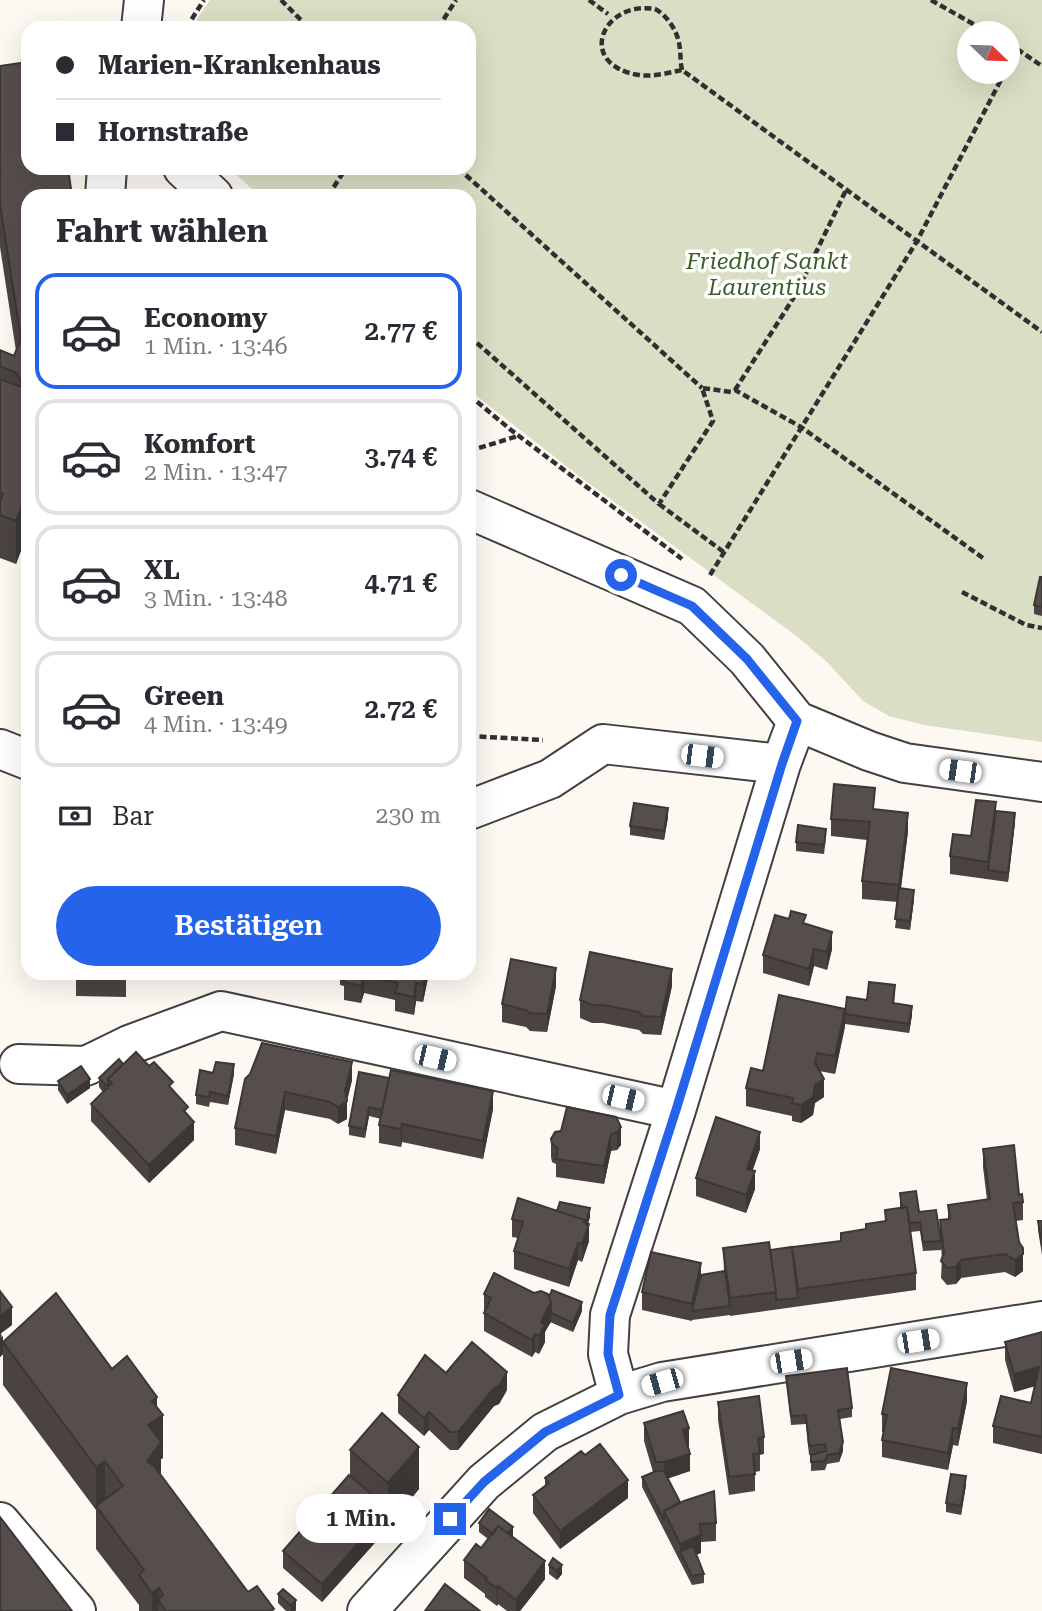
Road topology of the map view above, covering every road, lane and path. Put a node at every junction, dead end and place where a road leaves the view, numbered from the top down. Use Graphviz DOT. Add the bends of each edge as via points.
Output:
graph roads {
  1 [pos="144,0"];
  2 [pos="204,0"];
  3 [pos="281,0"];
  4 [pos="456,0"];
  5 [pos="589,0"];
  6 [pos="931,0"];
  7 [pos="634,3"];
  8 [pos="617,8"];
  9 [pos="608,14"];
  10 [pos="142,21"];
  11 [pos="190,21"];
  12 [pos="302,21"];
  13 [pos="442,21"];
  14 [pos="968,21"];
  15 [pos="1020,52"];
  16 [pos="1042,66"];
  17 [pos="682,71"];
  18 [pos="999,84"];
  19 [pos="190,175"];
  20 [pos="466,175"];
  21 [pos="206,189"];
  22 [pos="846,190"];
  23 [pos="917,242"];
  24 [pos="1042,332"];
  25 [pos="476,342"];
  26 [pos="702,388"];
  27 [pos="735,390"];
  28 [pos="476,401"];
  29 [pos="801,426"];
  30 [pos="519,436"];
  31 [pos="476,449"];
  32 [pos="659,503"];
  33 [pos="476,509"];
  34 [pos="725,553"];
  35 [pos="983,558"];
  36 [pos="962,592"];
  37 [pos="692,606"];
  38 [pos="1042,628"];
  39 [pos="797,721"];
  40 [pos="476,736"];
  41 [pos="549,741"];
  42 [pos="0,749"];
  43 [pos="21,757"];
  44 [pos="782,764"];
  45 [pos="1042,782"];
  46 [pos="476,807"];
  47 [pos="19,1064"];
  48 [pos="676,1110"];
  49 [pos="1042,1321"];
  50 [pos="619,1395"];
  51 [pos="0,1522"];
  52 [pos="76,1611"];
  53 [pos="367,1611"];
  1 -- 10 [label="street"];
  2 -- 11 [label="path"];
  3 -- 12 [label="path"];
  4 -- 13 [label="path"];
  5 -- 9 [label="path"];
  6 -- 14 [label="path"];
  7 -- 17 [label="path" via="659,10 672,26"];
  8 -- 9 [label="path"];
  9 -- 17 [label="path" via="600,33 607,60 620,70 639,75"];
  15 -- 16 [label="path"];
  17 -- 22 [label="path"];
  18 -- 23 [label="path"];
  19 -- 21 [label="street"];
  20 -- 26 [label="path"];
  22 -- 23 [label="path"];
  22 -- 27 [label="path" via="796,294"];
  23 -- 24 [label="path"];
  23 -- 29 [label="path"];
  25 -- 32 [label="path"];
  26 -- 27 [label="path"];
  26 -- 32 [label="path" via="713,421"];
  27 -- 29 [label="path"];
  28 -- 30 [label="path"];
  29 -- 34 [label="path"];
  29 -- 35 [label="path"];
  30 -- 31 [label="path"];
  30 -- 37 [label="path" via="689,564"];
  32 -- 34 [label="path"];
  33 -- 37 [label="street"];
  34 -- 37 [label="path"];
  36 -- 38 [label="path" via="1026,625"];
  37 -- 39 [label="street" via="747,659"];
  39 -- 44 [label="street"];
  39 -- 45 [label="street" via="905,763"];
  40 -- 41 [label="path"];
  42 -- 43 [label="street"];
  44 -- 46 [label="street" via="603,744 550,779"];
  44 -- 48 [label="street"];
  47 -- 48 [label="street" via="86,1066 221,1011"];
  48 -- 50 [label="street" via="610,1315 608,1354"];
  49 -- 50 [label="street" via="662,1382"];
  50 -- 53 [label="street" via="545,1432 484,1482"];
  51 -- 52 [label="street"];
}
